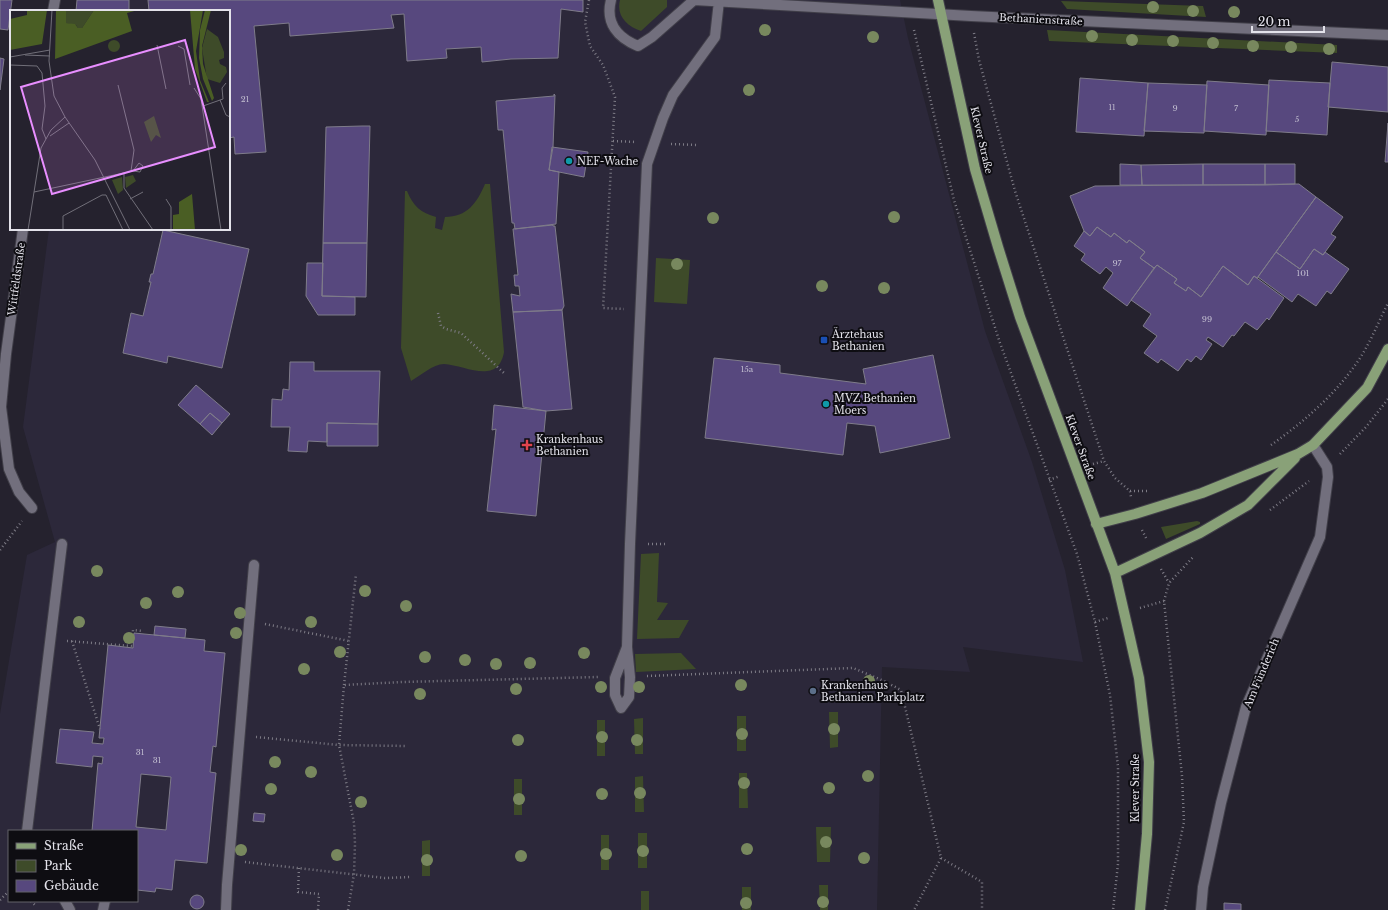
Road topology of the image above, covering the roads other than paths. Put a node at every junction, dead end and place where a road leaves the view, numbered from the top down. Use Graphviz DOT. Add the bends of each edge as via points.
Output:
graph roads {
  1 [pos="55,0"];
  2 [pos="611,0"];
  3 [pos="694,0"];
  4 [pos="938,0"];
  5 [pos="719,1"];
  6 [pos="776,2"];
  7 [pos="53,10"];
  8 [pos="941,15"];
  9 [pos="1388,35"];
  10 [pos="23,230"];
  11 [pos="1388,349"];
  12 [pos="3,355"];
  13 [pos="1313,446"];
  14 [pos="1298,454"];
  15 [pos="32,508"];
  16 [pos="1096,524"];
  17 [pos="62,544"];
  18 [pos="254,565"];
  19 [pos="1115,573"];
  20 [pos="627,647"];
  21 [pos="28,830"];
  22 [pos="226,910"];
  23 [pos="1140,910"];
  24 [pos="1201,910"];
  1 -- 7 [label="street"];
  2 -- 3 [label="street, Bethanienstraße" via="609,18 616,31 627,42 638,46"];
  3 -- 5 [label="street, Bethanienstraße"];
  4 -- 8 [label="main road, Klever Straße"];
  5 -- 6 [label="street, Bethanienstraße"];
  5 -- 20 [label="street" via="715,37 673,95 647,164"];
  6 -- 8 [label="street, Bethanienstraße"];
  8 -- 9 [label="street, Bethanienstraße"];
  8 -- 16 [label="main road, Klever Straße" via="975,169 1020,317"];
  10 -- 12 [label="street, Wittfeldstraße"];
  11 -- 13 [label="main road" via="1367,388"];
  12 -- 15 [label="street, Wittfeldstraße" via="1,408 9,469 19,492"];
  13 -- 14 [label="main road"];
  13 -- 24 [label="street, Am Fünderich" via="1327,467 1328,477 1320,537 1246,707 1221,803 1203,887"];
  14 -- 16 [label="main road" via="1202,493"];
  14 -- 19 [label="main road" via="1248,505 1200,533"];
  16 -- 19 [label="main road, Klever Straße"];
  17 -- 21 [label="street"];
  18 -- 22 [label="street"];
  19 -- 23 [label="main road, Klever Straße" via="1139,678 1149,762 1147,834"];
  20 -- 20 [label="street" via="615,678 615,695 621,708 629,697"];
}
